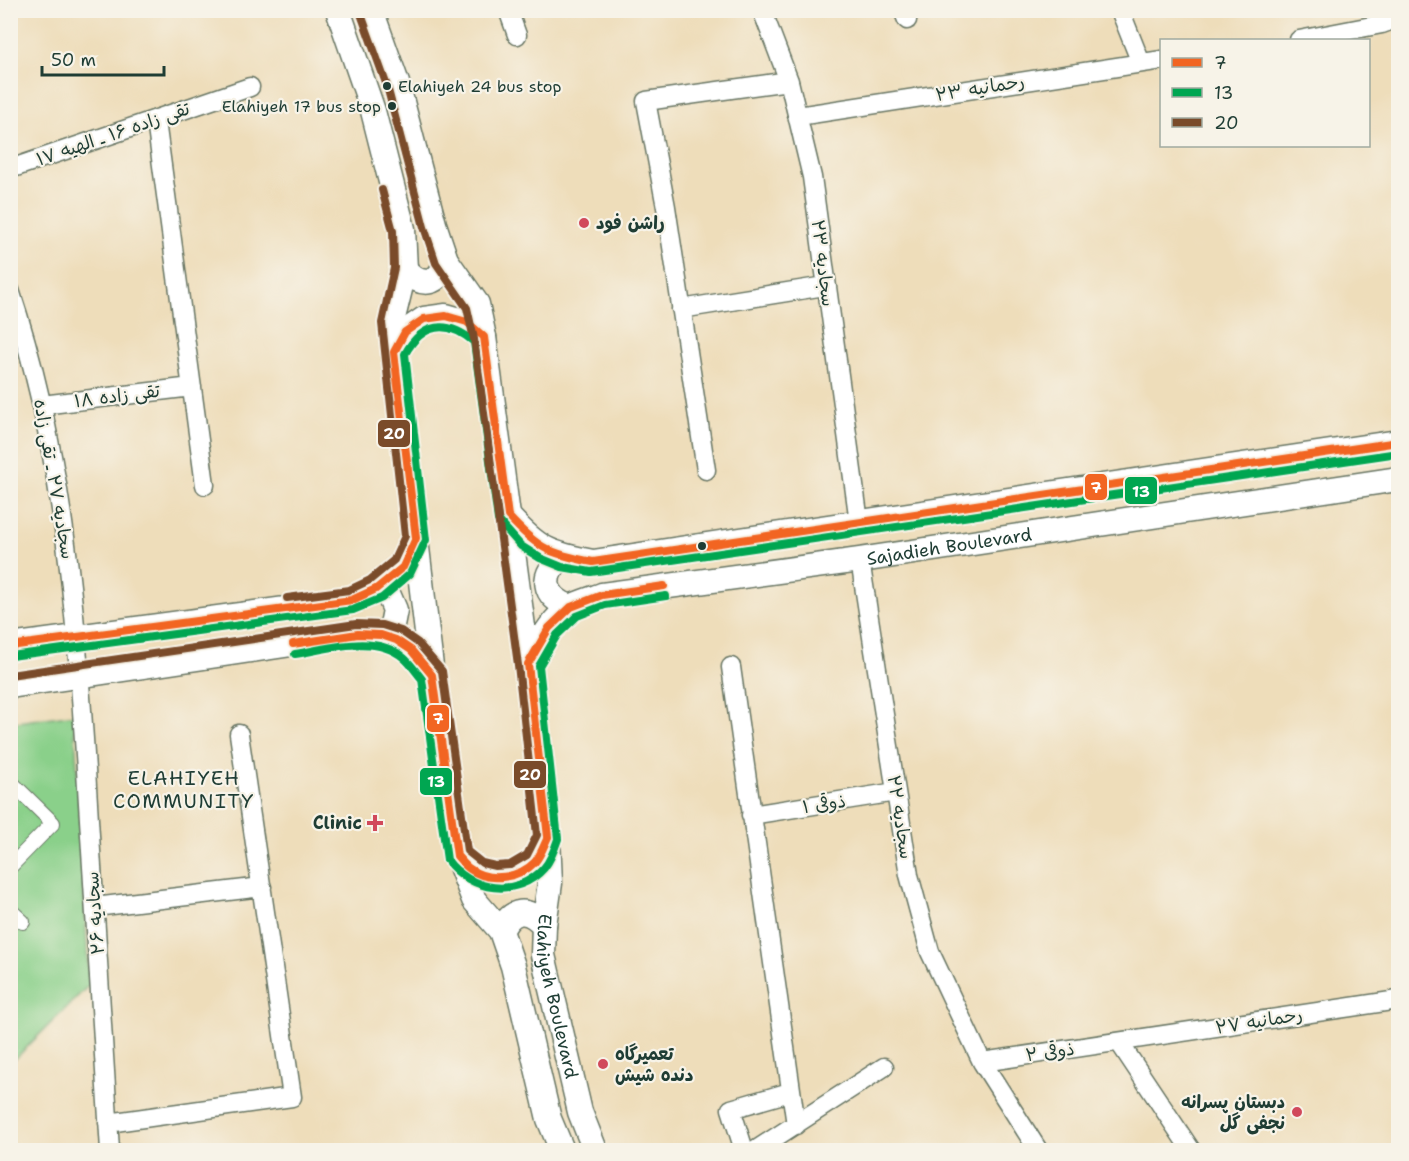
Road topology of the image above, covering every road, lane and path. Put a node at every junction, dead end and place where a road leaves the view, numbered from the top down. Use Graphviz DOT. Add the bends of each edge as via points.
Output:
graph roads {
  1 [pos="338,10"];
  2 [pos="370,10"];
  3 [pos="508,10"];
  4 [pos="762,10"];
  5 [pos="1120,10"];
  6 [pos="1398,18"];
  7 [pos="517,35"];
  8 [pos="1304,39"];
  9 [pos="1160,60"];
  10 [pos="1141,63"];
  11 [pos="789,81"];
  12 [pos="250,87"];
  13 [pos="798,116"];
  14 [pos="156,121"];
  15 [pos="10,169"];
  16 [pos="447,260"];
  17 [pos="405,269"];
  18 [pos="825,286"];
  19 [pos="10,290"];
  20 [pos="681,309"];
  21 [pos="484,337"];
  22 [pos="394,352"];
  23 [pos="192,387"];
  24 [pos="42,405"];
  25 [pos="1398,442"];
  26 [pos="706,470"];
  27 [pos="1398,479"];
  28 [pos="205,486"];
  29 [pos="508,516"];
  30 [pos="859,522"];
  31 [pos="416,538"];
  32 [pos="565,557"];
  33 [pos="860,560"];
  34 [pos="376,589"];
  35 [pos="571,607"];
  36 [pos="381,635"];
  37 [pos="76,636"];
  38 [pos="10,646"];
  39 [pos="528,664"];
  40 [pos="731,667"];
  41 [pos="80,675"];
  42 [pos="432,675"];
  43 [pos="10,686"];
  44 [pos="239,734"];
  45 [pos="10,781"];
  46 [pos="896,792"];
  47 [pos="751,815"];
  48 [pos="548,837"];
  49 [pos="457,856"];
  50 [pos="10,867"];
  51 [pos="262,887"];
  52 [pos="95,907"];
  53 [pos="10,910"];
  54 [pos="23,922"];
  55 [pos="544,925"];
  56 [pos="501,931"];
  57 [pos="1398,1000"];
  58 [pos="1119,1042"];
  59 [pos="982,1062"];
  60 [pos="884,1067"];
  61 [pos="790,1092"];
  62 [pos="108,1123"];
  63 [pos="796,1125"];
  64 [pos="110,1150"];
  65 [pos="562,1150"];
  66 [pos="595,1150"];
  67 [pos="744,1150"];
  68 [pos="756,1150"];
  69 [pos="1038,1150"];
  70 [pos="1191,1150"];
  1 -- 17 [label="main road, Elahiyeh Boulevard" via="373,111 403,229"];
  2 -- 16 [label="main road" via="398,83"];
  3 -- 7 [label="street"];
  4 -- 11 [label="street, سجادیه ۲۳"];
  5 -- 10 [label="street"];
  6 -- 8 [label="street"];
  9 -- 10 [label="street, رحمانیه ۲۳"];
  10 -- 13 [label="street, رحمانیه ۲۳"];
  11 -- 13 [label="street, سجادیه ۲۳"];
  11 -- 20 [label="street" via="646,101"];
  12 -- 14 [label="street, تقی زاده ۱۶ ـ الهیه ۱۷"];
  13 -- 18 [label="street, سجادیه ۲۳" via="812,177"];
  14 -- 15 [label="street, تقی زاده ۱۶ ـ الهیه ۱۷"];
  14 -- 23 [label="street"];
  16 -- 17 [label="main road" via="444,272 435,280 423,282 412,278"];
  16 -- 21 [label="main road, Elahiyeh Boulevard" via="477,304"];
  17 -- 22 [label="main road, Elahiyeh Boulevard" via="392,322"];
  18 -- 20 [label="street"];
  18 -- 30 [label="street, سجادیه ۲۳"];
  19 -- 24 [label="street, سجادیه ۲۷ ـ تقی زاده"];
  20 -- 26 [label="street"];
  21 -- 22 [label="main road" via="467,322 446,316 423,319 405,332"];
  21 -- 29 [label="main road, Elahiyeh Boulevard"];
  22 -- 31 [label="main road, Elahiyeh Boulevard"];
  23 -- 24 [label="street, تقی زاده ۱۸"];
  23 -- 28 [label="street"];
  24 -- 37 [label="street, سجادیه ۲۷ ـ تقی زاده" via="63,519"];
  25 -- 30 [label="main road, Sajadieh Boulevard"];
  27 -- 33 [label="main road, Sajadieh Boulevard"];
  29 -- 32 [label="main road, Sajadieh Boulevard" via="528,538"];
  29 -- 39 [label="main road, Elahiyeh Boulevard"];
  30 -- 32 [label="main road, Sajadieh Boulevard" via="593,562"];
  31 -- 34 [label="main road" via="403,567"];
  31 -- 42 [label="main road, Elahiyeh Boulevard"];
  32 -- 35 [label="main road" via="548,573 547,585 551,596"];
  33 -- 35 [label="main road, Sajadieh Boulevard" via="602,595"];
  33 -- 46 [label="street, سجادیه ۲۲"];
  34 -- 36 [label="main road" via="389,596 395,610 392,625"];
  34 -- 37 [label="main road" via="352,600"];
  35 -- 39 [label="main road, Sajadieh Boulevard" via="549,628"];
  36 -- 41 [label="main road" via="358,634"];
  36 -- 42 [label="main road" via="411,650"];
  37 -- 38 [label="main road"];
  37 -- 41 [label="street, سجادیه ۲۷ ـ تقی زاده"];
  39 -- 48 [label="main road, Elahiyeh Boulevard"];
  40 -- 47 [label="street"];
  41 -- 43 [label="main road"];
  41 -- 52 [label="street, سجادیه ۲۶"];
  42 -- 49 [label="main road, Elahiyeh Boulevard"];
  44 -- 51 [label="street"];
  45 -- 50 [label="street" via="53,823"];
  46 -- 47 [label="street, ذوقی ۱"];
  46 -- 59 [label="street, سجادیه ۲۲" via="909,875 930,952"];
  47 -- 61 [label="street"];
  48 -- 49 [label="main road" via="535,862 504,878 472,870"];
  48 -- 55 [label="main road, Elahiyeh Boulevard" via="550,883"];
  49 -- 56 [label="main road, Elahiyeh Boulevard" via="474,900"];
  51 -- 52 [label="street"];
  51 -- 62 [label="street" via="292,1097"];
  52 -- 62 [label="street, سجادیه ۲۶"];
  53 -- 54 [label="street"];
  55 -- 56 [label="main road" via="534,914 520,912 507,918"];
  55 -- 66 [label="main road, Elahiyeh Boulevard" via="543,955 580,1112"];
  56 -- 65 [label="main road, Elahiyeh Boulevard" via="549,1119"];
  57 -- 58 [label="street, رحمانیه ۲۷"];
  58 -- 59 [label="street, ذوقی ۲"];
  58 -- 70 [label="street"];
  59 -- 69 [label="street, سجادیه ۲۲"];
  60 -- 63 [label="street"];
  61 -- 63 [label="street"];
  61 -- 67 [label="street" via="731,1109"];
  62 -- 64 [label="street, سجادیه ۲۶"];
  63 -- 68 [label="street"];
}
